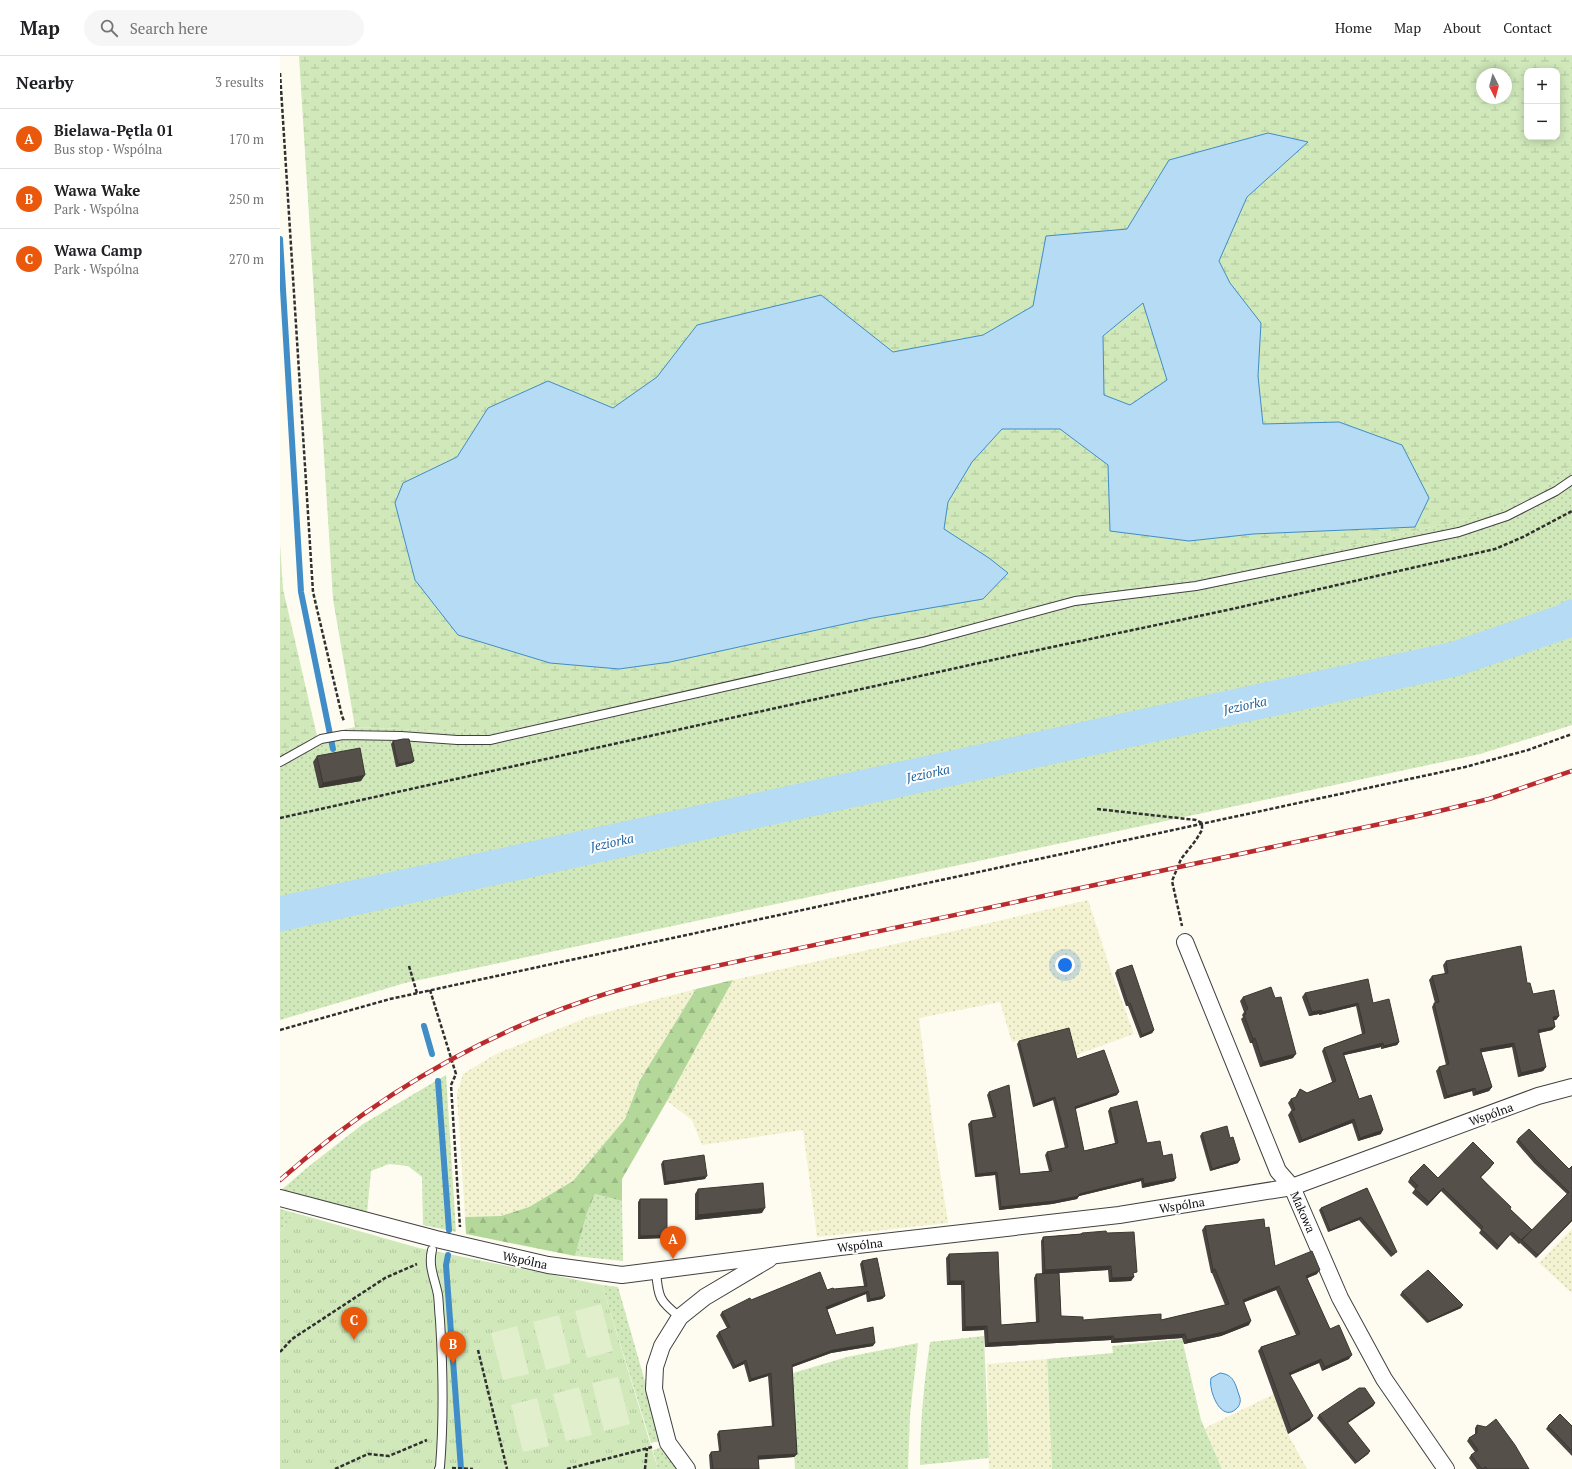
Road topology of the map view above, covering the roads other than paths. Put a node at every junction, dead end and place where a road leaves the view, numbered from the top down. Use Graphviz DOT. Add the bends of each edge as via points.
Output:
graph roads {
  1 [pos="1572,480"];
  2 [pos="280,762"];
  3 [pos="1185,942"];
  4 [pos="1572,1087"];
  5 [pos="1292,1187"];
  6 [pos="280,1198"];
  7 [pos="431,1254"];
  8 [pos="775,1255"];
  9 [pos="656,1271"];
  10 [pos="680,1317"];
  11 [pos="438,1469"];
  12 [pos="687,1469"];
  13 [pos="1446,1469"];
  1 -- 2 [label="lane" via="1507,516 1459,532 1196,586 1075,601 923,642 490,740 347,735 321,739"];
  3 -- 5 [label="street, Makowa" via="1278,1171"];
  4 -- 5 [label="street, Wspólna" via="1538,1096"];
  5 -- 8 [label="street, Wspólna" via="1119,1215"];
  5 -- 13 [label="street, Makowa" via="1340,1298 1384,1379"];
  6 -- 9 [label="street, Wspólna" via="461,1246 548,1265 622,1275"];
  7 -- 11 [label="lane" via="431,1268 438,1295 442,1348 442,1433"];
  8 -- 9 [label="street, Wspólna"];
  8 -- 10 [label="street, Wspólna" via="705,1297"];
  9 -- 10 [label="lane" via="658,1293 667,1307"];
  10 -- 12 [label="street, Wspólna" via="662,1346 655,1367 654,1389 668,1443"];
}
